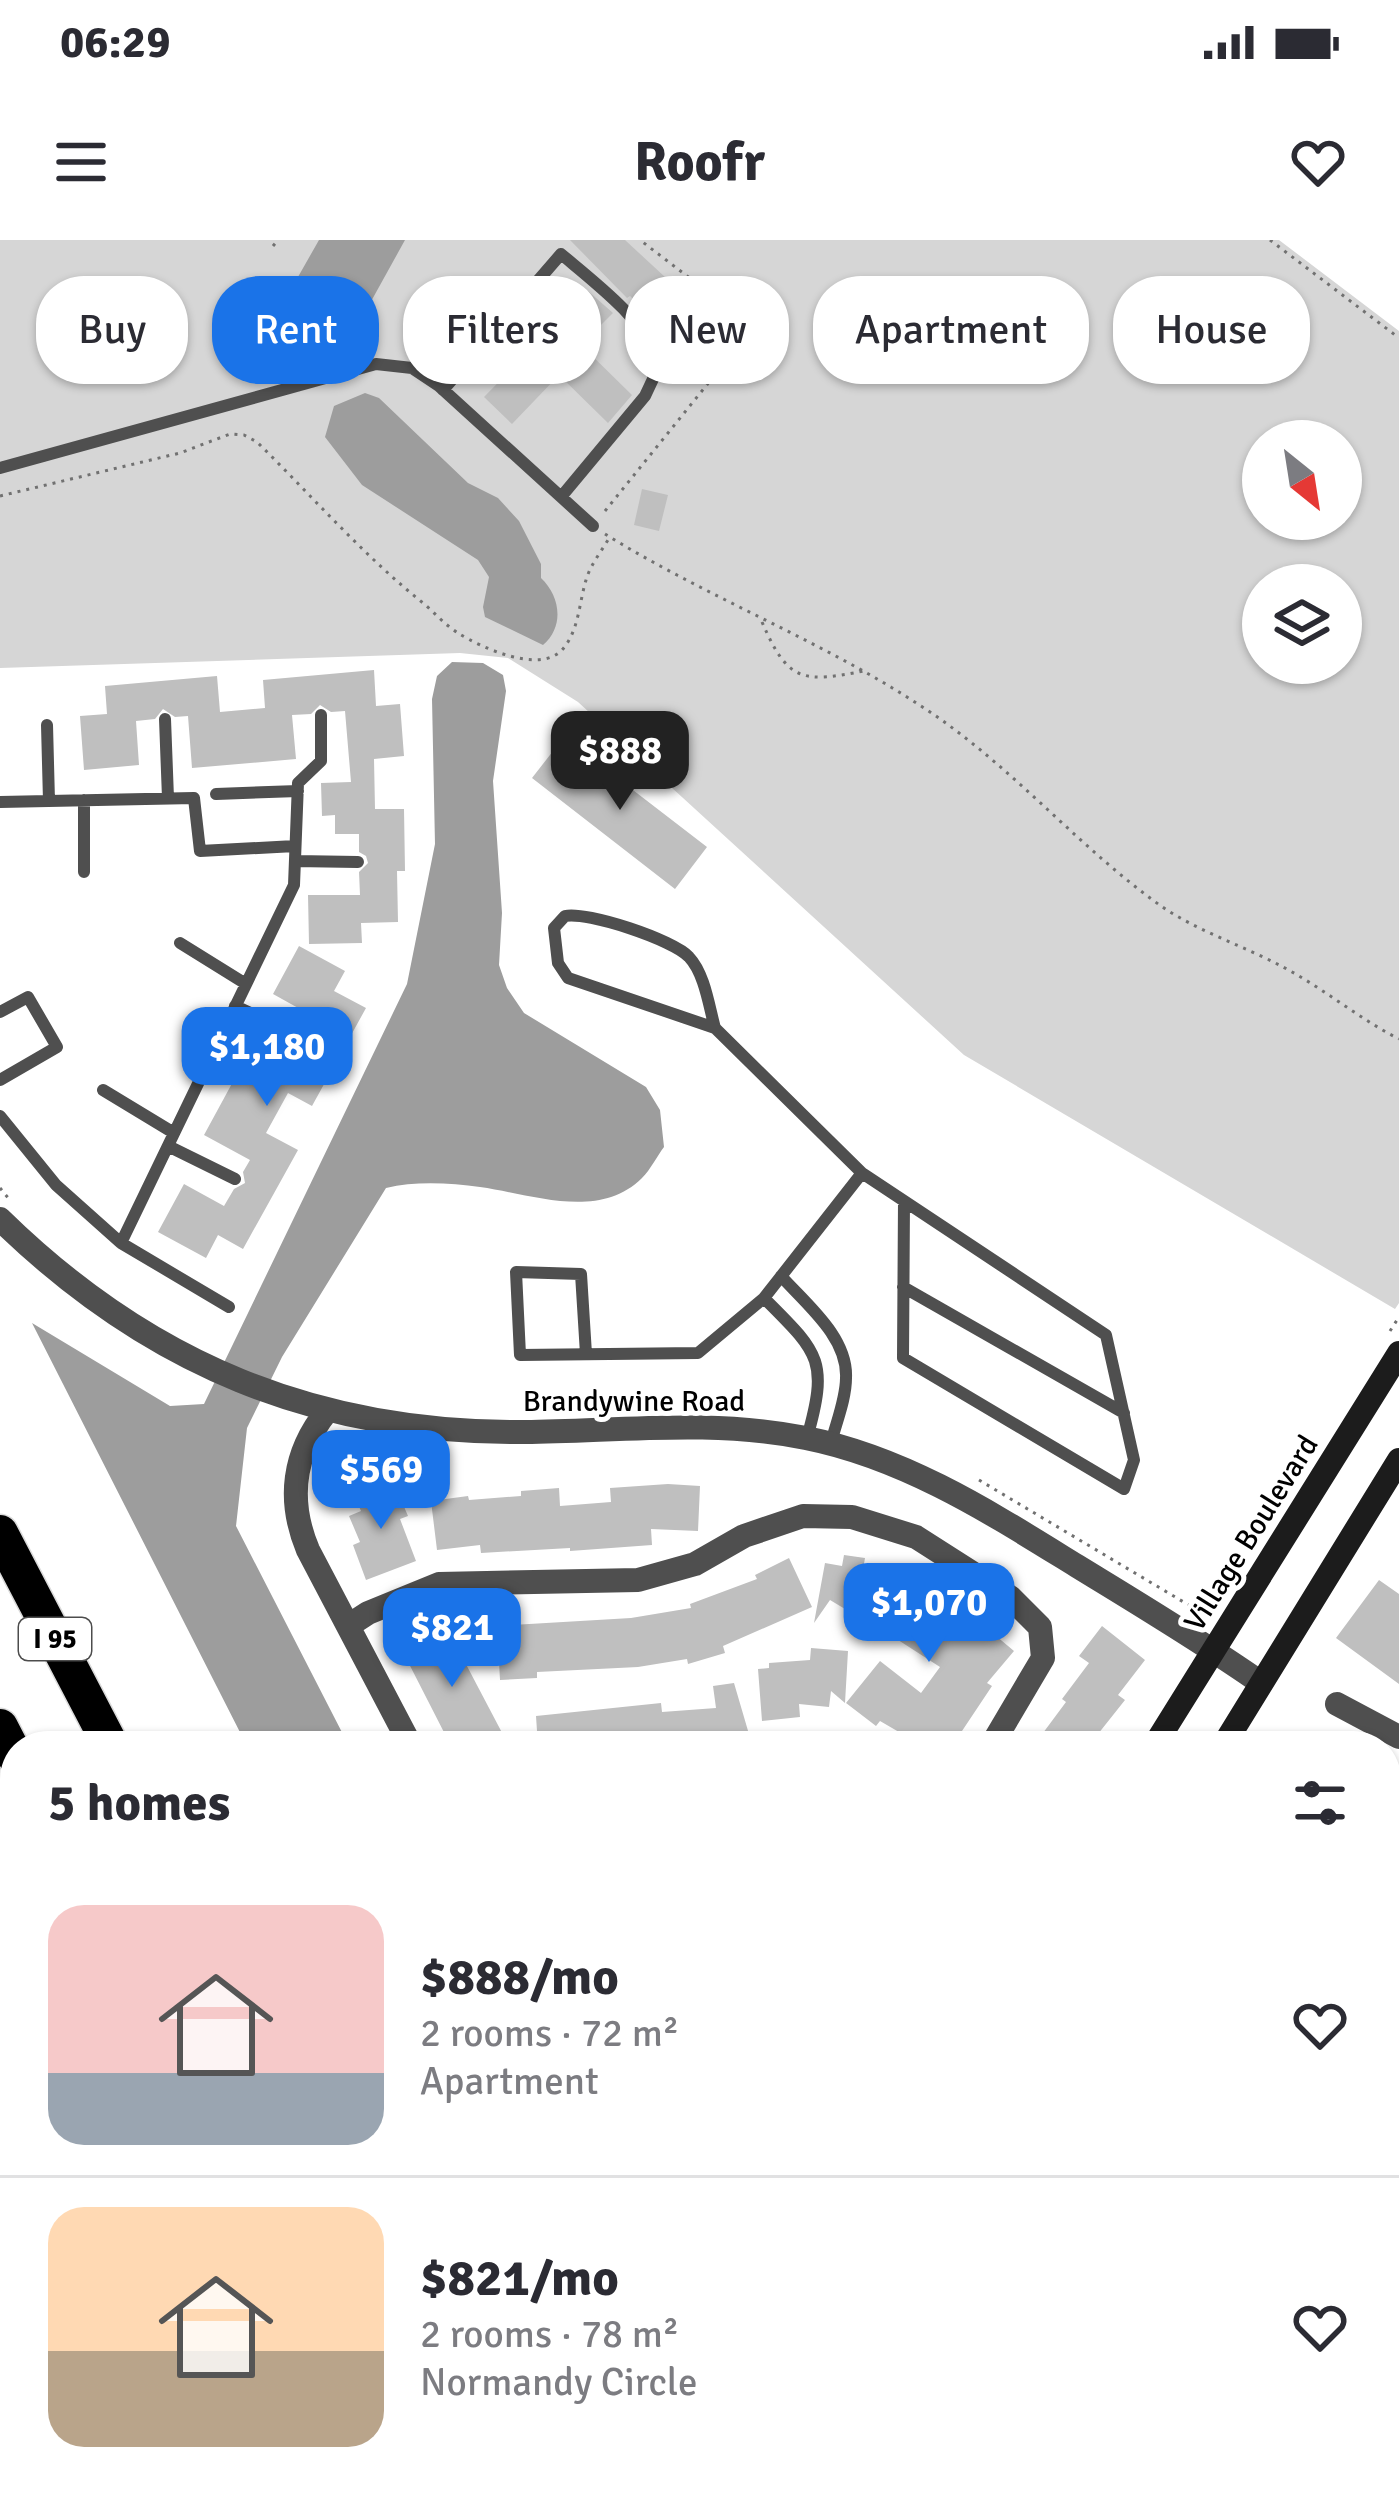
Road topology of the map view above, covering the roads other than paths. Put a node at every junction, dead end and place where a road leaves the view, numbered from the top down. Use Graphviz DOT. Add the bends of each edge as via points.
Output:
graph roads {
  1 [pos="443,390"];
  2 [pos="0,468"];
  3 [pos="561,497"];
  4 [pos="593,526"];
  5 [pos="321,715"];
  6 [pos="165,719"];
  7 [pos="47,725"];
  8 [pos="298,791"];
  9 [pos="216,794"];
  10 [pos="168,798"];
  11 [pos="84,800"];
  12 [pos="49,801"];
  13 [pos="0,802"];
  14 [pos="295,854"];
  15 [pos="358,862"];
  16 [pos="84,872"];
  17 [pos="180,943"];
  18 [pos="246,984"];
  19 [pos="235,1006"];
  20 [pos="0,1012"];
  21 [pos="715,1028"];
  22 [pos="302,1037"];
  23 [pos="0,1080"];
  24 [pos="103,1090"];
  25 [pos="0,1116"];
  26 [pos="171,1139"];
  27 [pos="862,1174"];
  28 [pos="235,1179"];
  29 [pos="904,1201"];
  30 [pos="9,1214"];
  31 [pos="121,1243"];
  32 [pos="781,1276"];
  33 [pos="903,1287"];
  34 [pos="764,1298"];
  35 [pos="229,1307"];
  36 [pos="1395,1352"];
  37 [pos="586,1354"];
  38 [pos="327,1411"];
  39 [pos="1124,1413"];
  40 [pos="819,1441"];
  41 [pos="1399,1460"];
  42 [pos="0,1533"];
  43 [pos="348,1626"];
  44 [pos="1214,1650"];
  45 [pos="1261,1683"];
  46 [pos="1337,1704"];
  47 [pos="103,1731"];
  48 [pos="403,1731"];
  49 [pos="1000,1731"];
  50 [pos="1163,1731"];
  51 [pos="1231,1731"];
  52 [pos="1388,1731"];
  1 -- 2 [label="lane" via="412,368 376,364"];
  1 -- 3 [label="lane"];
  1 -- 3 [label="lane" via="561,254 598,286 651,338 661,362 645,396"];
  3 -- 4 [label="lane"];
  5 -- 8 [label="lane" via="321,761"];
  6 -- 10 [label="lane"];
  7 -- 12 [label="lane"];
  8 -- 9 [label="lane"];
  8 -- 14 [label="lane"];
  10 -- 11 [label="lane"];
  10 -- 14 [label="lane" via="194,798 200,851"];
  11 -- 12 [label="lane"];
  11 -- 16 [label="lane"];
  12 -- 13 [label="lane"];
  14 -- 15 [label="lane"];
  14 -- 18 [label="lane" via="294,885"];
  17 -- 18 [label="lane"];
  18 -- 19 [label="lane"];
  19 -- 22 [label="lane"];
  19 -- 26 [label="lane"];
  20 -- 23 [label="lane" via="28,997 57,1047"];
  21 -- 21 [label="lane" via="693,962 676,947 584,915 566,916 554,928 555,954 568,978"];
  21 -- 27 [label="lane"];
  24 -- 26 [label="lane"];
  25 -- 31 [label="lane" via="56,1185"];
  26 -- 28 [label="lane"];
  26 -- 31 [label="lane"];
  27 -- 29 [label="lane"];
  27 -- 32 [label="lane"];
  29 -- 33 [label="lane"];
  29 -- 39 [label="lane" via="1106,1335"];
  30 -- 38 [label="street, Brandywine Road" via="82,1292 144,1334 215,1372"];
  31 -- 35 [label="lane"];
  32 -- 34 [label="lane"];
  32 -- 40 [label="lane" via="844,1359 846,1379"];
  33 -- 39 [label="lane"];
  33 -- 39 [label="lane" via="903,1358 1124,1489 1134,1460"];
  34 -- 37 [label="lane" via="698,1353"];
  34 -- 40 [label="lane" via="817,1357"];
  36 -- 44 [label="street, Village Boulevard"];
  37 -- 37 [label="lane" via="520,1355 516,1272 581,1274"];
  38 -- 40 [label="street, Brandywine Road" via="472,1432 689,1426"];
  38 -- 43 [label="street" via="299,1462 296,1506 302,1535"];
  40 -- 44 [label="street, Brandywine Road" via="983,1508"];
  41 -- 45 [label="street"];
  42 -- 47 [label="highway, I 95"];
  43 -- 48 [label="street"];
  43 -- 49 [label="street" via="439,1584 638,1580 803,1516 852,1517 916,1537 1010,1597 1040,1628 1043,1658"];
  44 -- 45 [label="street, Brandywine Road"];
  44 -- 50 [label="street, Village Boulevard"];
  45 -- 51 [label="street"];
  46 -- 52 [label="street"];
}
